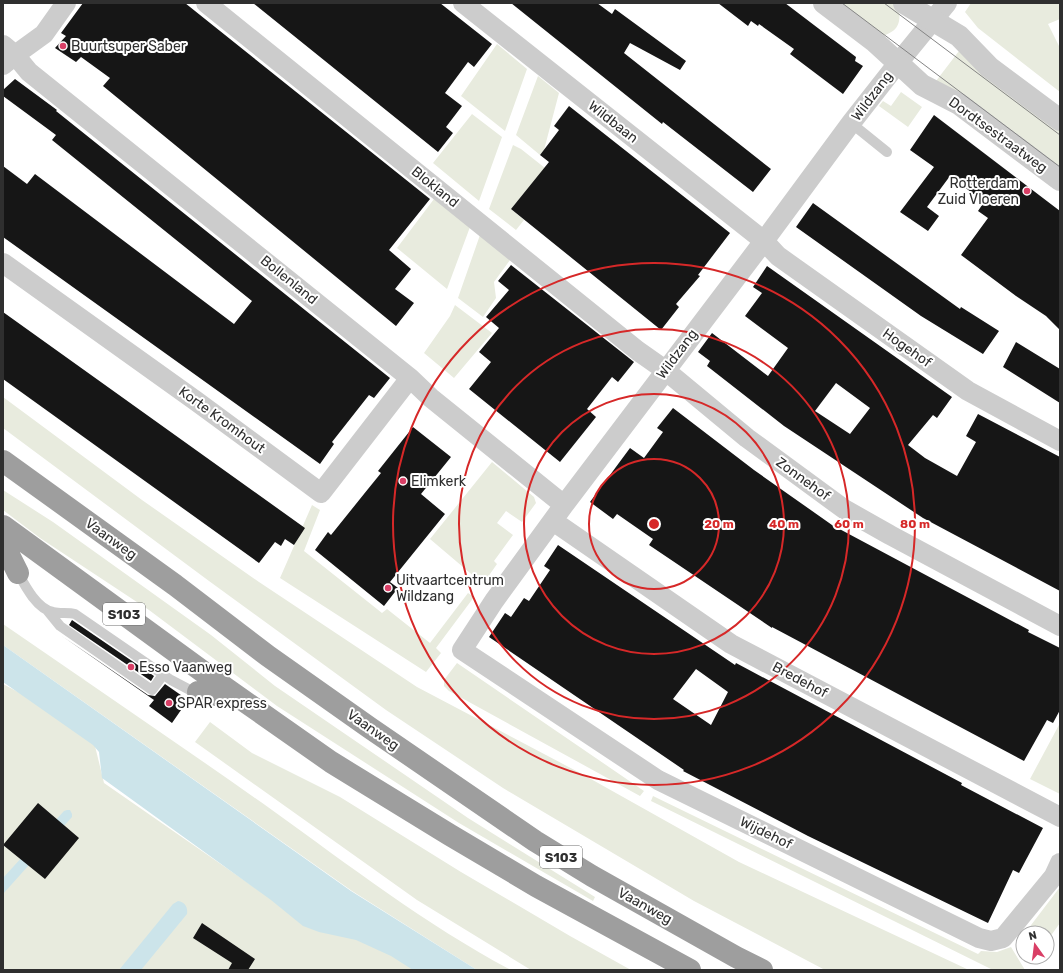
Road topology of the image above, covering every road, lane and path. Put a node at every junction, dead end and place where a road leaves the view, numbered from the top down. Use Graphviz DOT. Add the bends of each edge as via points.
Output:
graph roads {
  1 [pos="66,3"];
  2 [pos="206,3"];
  3 [pos="463,3"];
  4 [pos="824,3"];
  5 [pos="904,3"];
  6 [pos="940,12"];
  7 [pos="7,55"];
  8 [pos="898,62"];
  9 [pos="1060,120"];
  10 [pos="851,123"];
  11 [pos="887,152"];
  12 [pos="1060,180"];
  13 [pos="764,241"];
  14 [pos="3,263"];
  15 [pos="665,370"];
  16 [pos="410,378"];
  17 [pos="1060,441"];
  18 [pos="3,461"];
  19 [pos="564,505"];
  20 [pos="553,521"];
  21 [pos="3,526"];
  22 [pos="3,543"];
  23 [pos="18,573"];
  24 [pos="47,610"];
  25 [pos="1060,626"];
  26 [pos="462,650"];
  27 [pos="163,675"];
  28 [pos="198,692"];
  29 [pos="245,702"];
  30 [pos="1060,817"];
  31 [pos="1060,863"];
  32 [pos="690,970"];
  33 [pos="762,970"];
  1 -- 7 [label="street" via="44,34"];
  2 -- 15 [label="street, Blokland" via="619,336"];
  3 -- 13 [label="street, Wildbaan"];
  4 -- 8 [label="street, Dordtsestraatweg"];
  5 -- 6 [label="street"];
  6 -- 8 [label="street"];
  6 -- 9 [label="street" via="989,67"];
  7 -- 16 [label="street, Bollenland"];
  8 -- 10 [label="street, Wildzang"];
  8 -- 12 [label="street, Dordtsestraatweg" via="922,85 959,104"];
  10 -- 11 [label="lane"];
  10 -- 13 [label="street, Wildzang"];
  13 -- 15 [label="street, Wildzang"];
  13 -- 17 [label="street, Hogehof" via="778,256 968,391"];
  14 -- 16 [label="street, Korte Kromhout" via="321,493"];
  15 -- 19 [label="street, Wildzang"];
  15 -- 25 [label="street, Zonnehof" via="747,438 844,509"];
  16 -- 19 [label="street, Bollenland" via="431,398"];
  18 -- 33 [label="highway, Vaanweg / S103" via="281,665 535,841 592,876"];
  19 -- 20 [label="street, Wildzang"];
  20 -- 26 [label="street, Wildzang" via="498,594"];
  20 -- 30 [label="street, Bredehof" via="731,644"];
  21 -- 29 [label="highway, S103"];
  22 -- 23 [label="highway"];
  23 -- 24 [label="lane" via="29,592"];
  24 -- 27 [label="lane" via="75,614"];
  24 -- 27 [label="lane" via="60,626 152,690"];
  26 -- 31 [label="street, Wijdehof" via="658,780 980,938 991,941 1003,938 1054,876"];
  27 -- 28 [label="lane"];
  28 -- 29 [label="highway" via="235,697"];
  29 -- 32 [label="highway, S103" via="331,762 450,835 536,886"];
}
